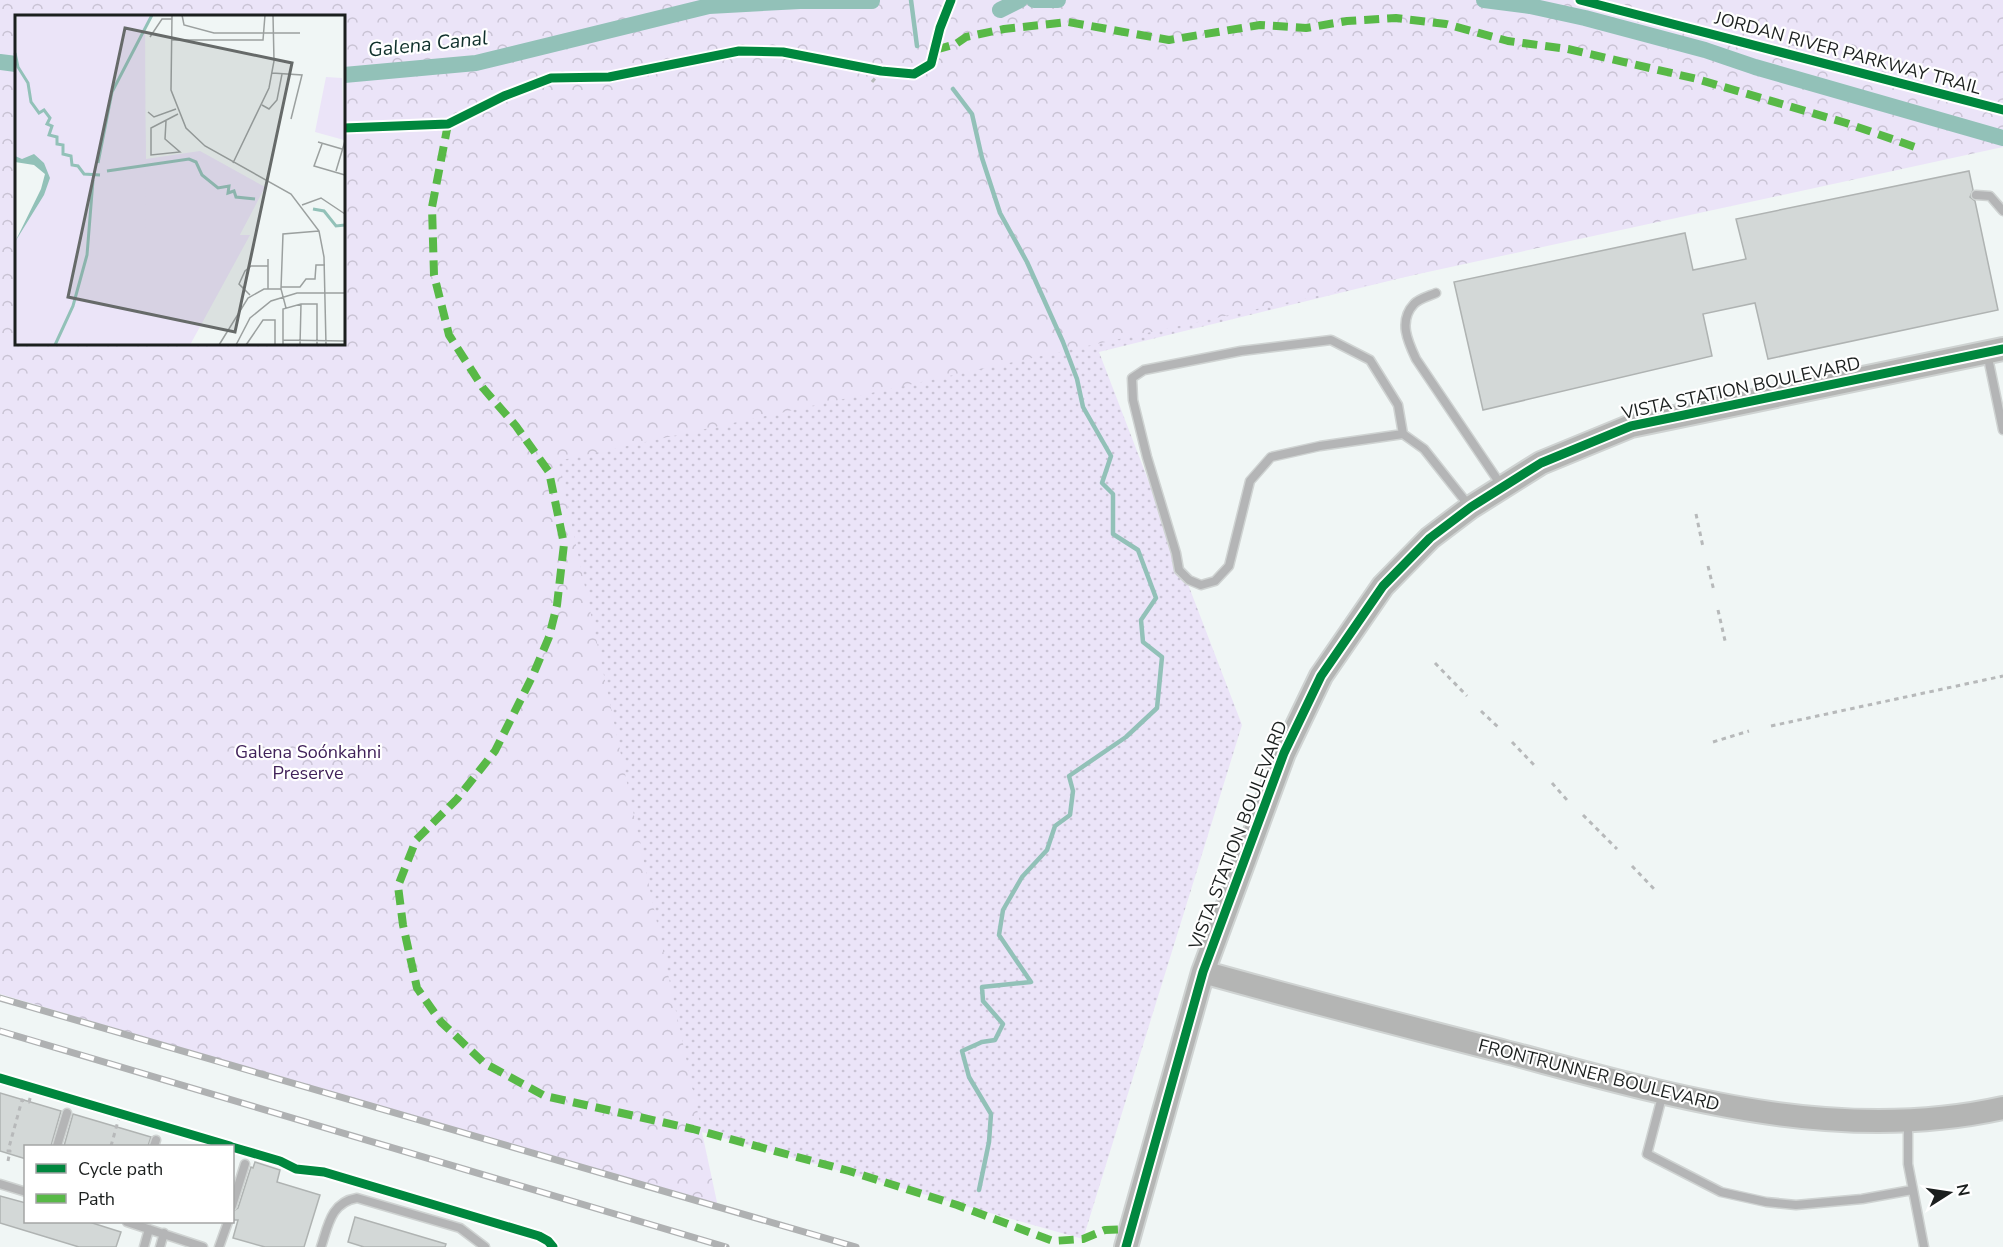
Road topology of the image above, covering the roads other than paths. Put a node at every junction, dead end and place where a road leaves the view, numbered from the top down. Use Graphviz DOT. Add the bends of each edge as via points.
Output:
graph roads {
  1 [pos="1976,195"];
  2 [pos="2003,211"];
  3 [pos="1436,293"];
  4 [pos="1995,350"];
  5 [pos="2003,430"];
  6 [pos="1403,434"];
  7 [pos="1502,487"];
  8 [pos="1470,507"];
  9 [pos="1203,972"];
  10 [pos="1663,1092"];
  11 [pos="2003,1108"];
  12 [pos="67,1113"];
  13 [pos="1908,1120"];
  14 [pos="57,1145"];
  15 [pos="245,1164"];
  16 [pos="0,1184"];
  17 [pos="1912,1190"];
  18 [pos="24,1191"];
  19 [pos="234,1200"];
  20 [pos="133,1223"];
  21 [pos="227,1223"];
  22 [pos="149,1229"];
  23 [pos="164,1233"];
  24 [pos="144,1247"];
  25 [pos="160,1247"];
  26 [pos="203,1247"];
  27 [pos="219,1247"];
  28 [pos="321,1247"];
  29 [pos="485,1247"];
  30 [pos="1126,1247"];
  31 [pos="1924,1247"];
  1 -- 2 [label="lane" via="1990,196"];
  3 -- 7 [label="lane" via="1414,302 1404,330 1416,359"];
  4 -- 5 [label="lane"];
  4 -- 7 [label="street, VISTA STATION BOULEVARD" via="1631,426 1541,463"];
  6 -- 6 [label="lane" via="1398,405 1370,360 1332,340 1176,363 1144,370 1132,378 1141,434 1179,570 1201,585 1215,581 1228,566 1250,481 1271,457"];
  6 -- 8 [label="lane" via="1424,449"];
  7 -- 8 [label="street, VISTA STATION BOULEVARD"];
  8 -- 9 [label="street, VISTA STATION BOULEVARD" via="1430,538 1383,586 1321,676 1284,753"];
  9 -- 10 [label="street, FRONTRUNNER BOULEVARD"];
  9 -- 30 [label="street, VISTA STATION BOULEVARD"];
  10 -- 13 [label="street, FRONTRUNNER BOULEVARD" via="1795,1118"];
  10 -- 17 [label="lane" via="1647,1154 1721,1192 1796,1205"];
  11 -- 13 [label="street, FRONTRUNNER BOULEVARD"];
  12 -- 14 [label="lane"];
  13 -- 17 [label="lane"];
  15 -- 19 [label="lane"];
  16 -- 18 [label="lane"];
  17 -- 31 [label="lane"];
  20 -- 22 [label="lane"];
  21 -- 27 [label="lane"];
  22 -- 23 [label="lane"];
  22 -- 24 [label="lane"];
  23 -- 25 [label="lane"];
  23 -- 26 [label="lane"];
  28 -- 29 [label="lane" via="334,1210 357,1198 454,1225"];
}
